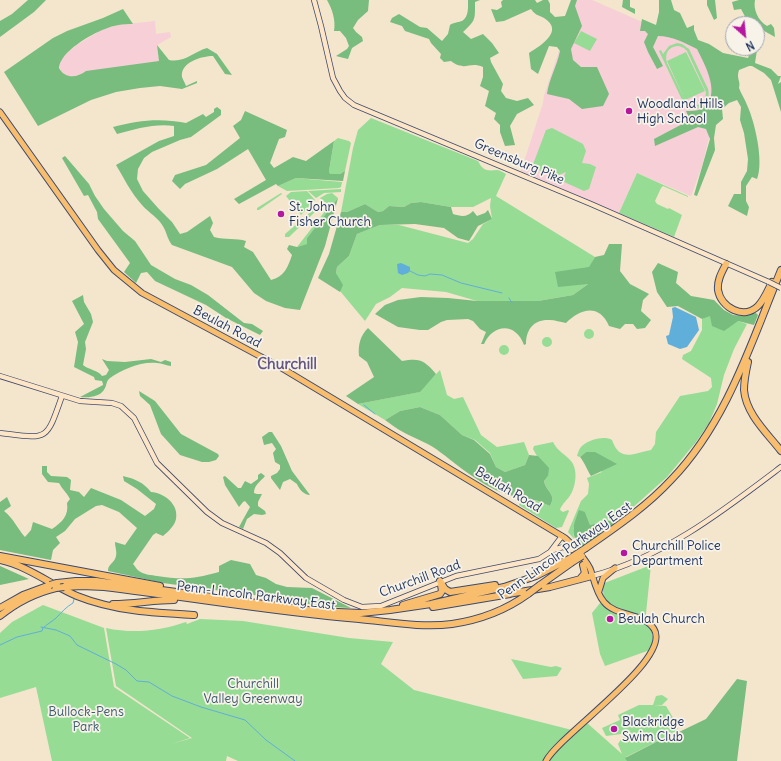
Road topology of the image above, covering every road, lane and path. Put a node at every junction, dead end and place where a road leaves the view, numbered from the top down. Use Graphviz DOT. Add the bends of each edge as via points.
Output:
graph roads {
  1 [pos="314,0"];
  2 [pos="0,112"];
  3 [pos="726,264"];
  4 [pos="781,266"];
  5 [pos="781,270"];
  6 [pos="781,281"];
  7 [pos="781,288"];
  8 [pos="748,362"];
  9 [pos="0,376"];
  10 [pos="62,396"];
  11 [pos="0,433"];
  12 [pos="781,451"];
  13 [pos="781,467"];
  14 [pos="552,530"];
  15 [pos="562,536"];
  16 [pos="557,543"];
  17 [pos="572,550"];
  18 [pos="587,550"];
  19 [pos="550,552"];
  20 [pos="0,556"];
  21 [pos="0,560"];
  22 [pos="570,561"];
  23 [pos="583,565"];
  24 [pos="615,568"];
  25 [pos="592,576"];
  26 [pos="579,580"];
  27 [pos="440,581"];
  28 [pos="523,581"];
  29 [pos="57,586"];
  30 [pos="598,592"];
  31 [pos="510,594"];
  32 [pos="207,596"];
  33 [pos="184,598"];
  34 [pos="92,601"];
  35 [pos="431,604"];
  36 [pos="0,608"];
  37 [pos="381,612"];
  38 [pos="194,615"];
  39 [pos="0,616"];
  40 [pos="333,617"];
  41 [pos="546,761"];
  1 -- 3 [label="street, Greensburg Pike" via="333,78 344,98 354,105"];
  2 -- 14 [label="main road, Beulah Road" via="103,257 138,290 280,366"];
  3 -- 4 [label="highway" via="719,281 720,296 729,307 742,312 750,311 759,305"];
  3 -- 7 [label="street, Greensburg Pike, bridge"];
  5 -- 18 [label="highway, Penn-Lincoln Parkway East" via="733,387 701,444 677,474 650,500"];
  6 -- 8 [label="highway, Penn-Lincoln Parkway East"];
  8 -- 12 [label="highway" via="744,386 746,402"];
  8 -- 18 [label="highway, Penn-Lincoln Parkway East" via="722,418 686,469 645,509"];
  9 -- 10 [label="street, Churchill Road"];
  10 -- 11 [label="street" via="51,427 42,435 32,437"];
  10 -- 27 [label="street, Churchill Road" via="80,401 112,402 121,406 134,418 157,463 207,512 224,524 273,548 306,578 344,600 362,607 379,606"];
  13 -- 24 [label="street" via="701,526 656,551"];
  14 -- 15 [label="main road, Beulah Road"];
  14 -- 16 [label="street"];
  15 -- 16 [label="street, Churchill Road"];
  15 -- 17 [label="main road, Beulah Road"];
  15 -- 25 [label="main road, Beulah Road" via="577,551 591,570"];
  16 -- 19 [label="street, Churchill Road"];
  17 -- 19 [label="street" via="561,547"];
  17 -- 23 [label="main road, Beulah Road"];
  18 -- 22 [label="highway, Penn-Lincoln Parkway East, bridge"];
  19 -- 27 [label="street, Churchill Road" via="536,560"];
  20 -- 32 [label="highway"];
  21 -- 34 [label="highway" via="15,564 74,595"];
  22 -- 28 [label="highway, Penn-Lincoln Parkway East"];
  22 -- 40 [label="highway, Penn-Lincoln Parkway East, bridge" via="507,607 470,620 422,625"];
  23 -- 25 [label="main road, Beulah Road"];
  23 -- 26 [label="highway" via="585,573"];
  24 -- 25 [label="street"];
  24 -- 30 [label="main road" via="603,578"];
  25 -- 26 [label="highway"];
  25 -- 30 [label="main road, Beulah Road"];
  26 -- 31 [label="highway"];
  27 -- 28 [label="highway" via="450,592"];
  27 -- 37 [label="highway" via="442,591 438,595"];
  28 -- 35 [label="highway, Penn-Lincoln Parkway East"];
  29 -- 32 [label="highway, Penn-Lincoln Parkway East" via="76,581 96,581"];
  29 -- 33 [label="highway, Penn-Lincoln Parkway East, bridge" via="96,586"];
  29 -- 36 [label="highway, Penn-Lincoln Parkway East, bridge" via="50,585 23,594"];
  29 -- 39 [label="highway, Penn-Lincoln Parkway East" via="25,599"];
  30 -- 41 [label="main road, Beulah Road" via="609,606 650,625 656,634 655,644 637,670 554,750"];
  31 -- 35 [label="highway"];
  31 -- 40 [label="highway" via="390,614"];
  32 -- 37 [label="highway, Penn-Lincoln Parkway East" via="314,611"];
  33 -- 34 [label="highway" via="122,604"];
  33 -- 40 [label="highway, Penn-Lincoln Parkway East"];
  34 -- 38 [label="highway" via="137,610"];
  35 -- 37 [label="highway, Penn-Lincoln Parkway East"];
}
